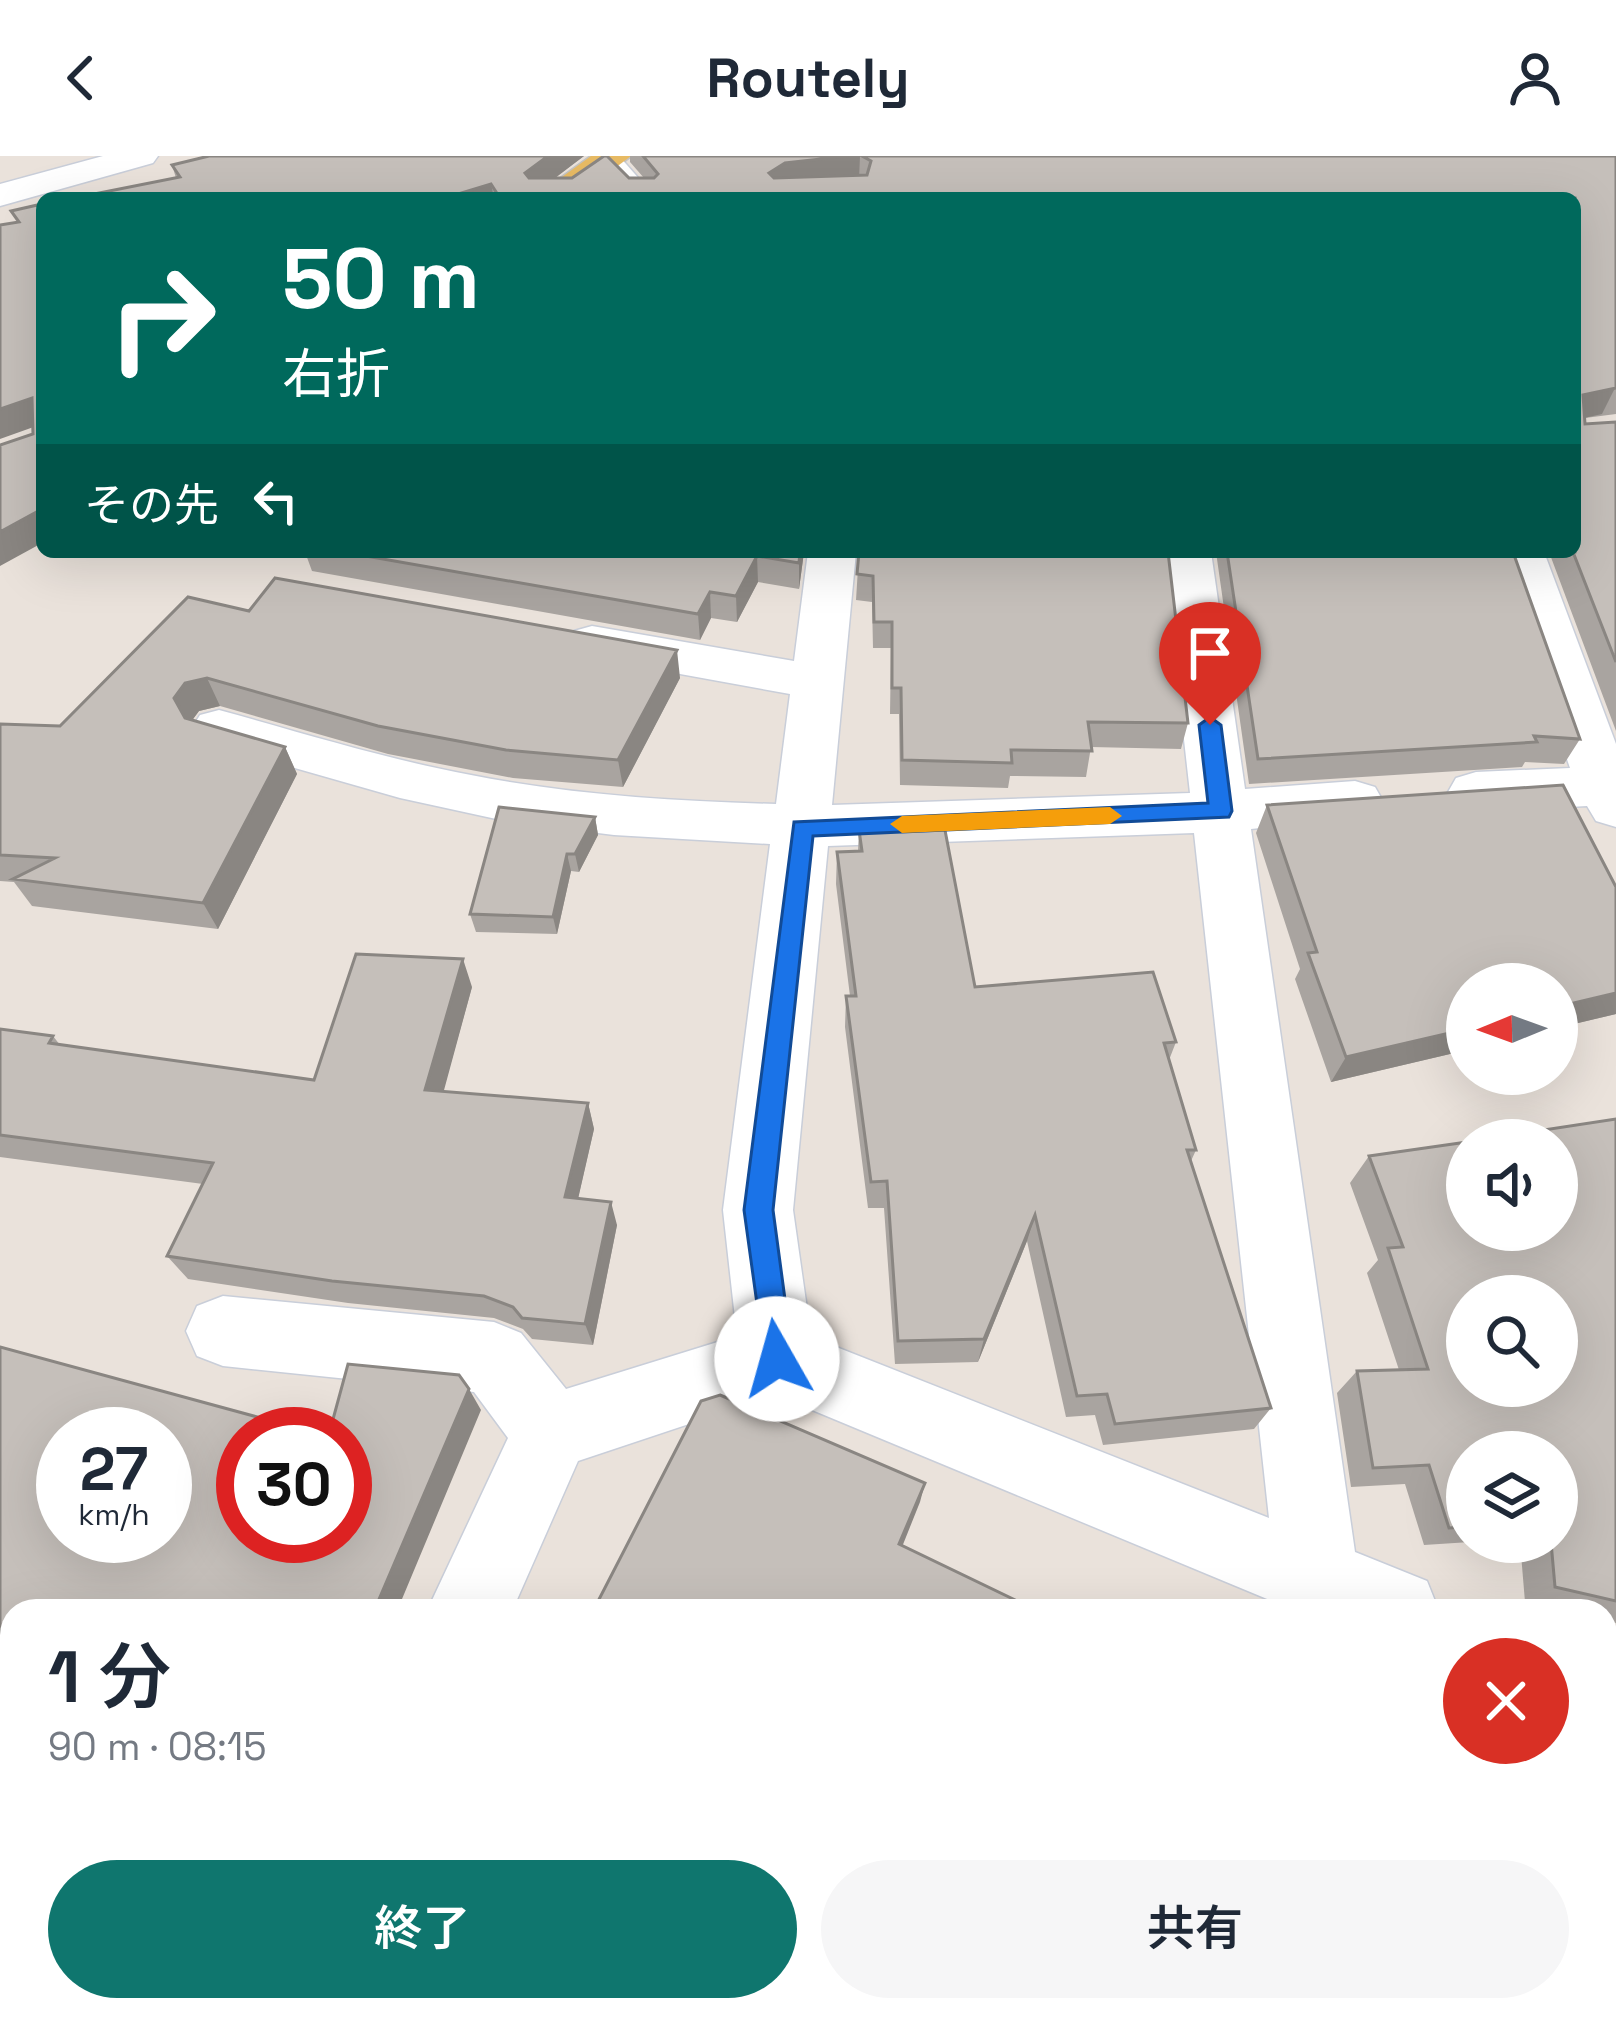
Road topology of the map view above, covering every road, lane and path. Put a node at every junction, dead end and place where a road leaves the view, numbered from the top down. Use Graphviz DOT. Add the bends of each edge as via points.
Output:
graph roads {
  1 [pos="612,158"];
  2 [pos="154,168"];
  3 [pos="115,192"];
  4 [pos="560,192"];
  5 [pos="639,192"];
  6 [pos="0,195"];
  7 [pos="36,218"];
  8 [pos="0,227"];
  9 [pos="831,558"];
  10 [pos="1188,558"];
  11 [pos="1522,558"];
  12 [pos="536,632"];
  13 [pos="815,682"];
  14 [pos="219,728"];
  15 [pos="1612,792"];
  16 [pos="1221,811"];
  17 [pos="802,828"];
  18 [pos="223,1331"];
  19 [pos="777,1359"];
  20 [pos="551,1432"];
  21 [pos="1317,1575"];
  22 [pos="474,1599"];
  23 [pos="1370,1599"];
  1 -- 4 [label="main road"];
  1 -- 5 [label="lane"];
  2 -- 3 [label="street"];
  2 -- 6 [label="street"];
  7 -- 8 [label="street"];
  9 -- 13 [label="street"];
  10 -- 16 [label="street"];
  11 -- 15 [label="street"];
  12 -- 13 [label="street"];
  13 -- 17 [label="street"];
  14 -- 17 [label="street" via="388,777 512,802"];
  15 -- 16 [label="street"];
  16 -- 17 [label="street"];
  16 -- 21 [label="street"];
  17 -- 19 [label="street" via="758,1210"];
  18 -- 20 [label="street" via="494,1358"];
  19 -- 20 [label="street"];
  19 -- 21 [label="street"];
  20 -- 22 [label="street"];
  21 -- 23 [label="street"];
}
